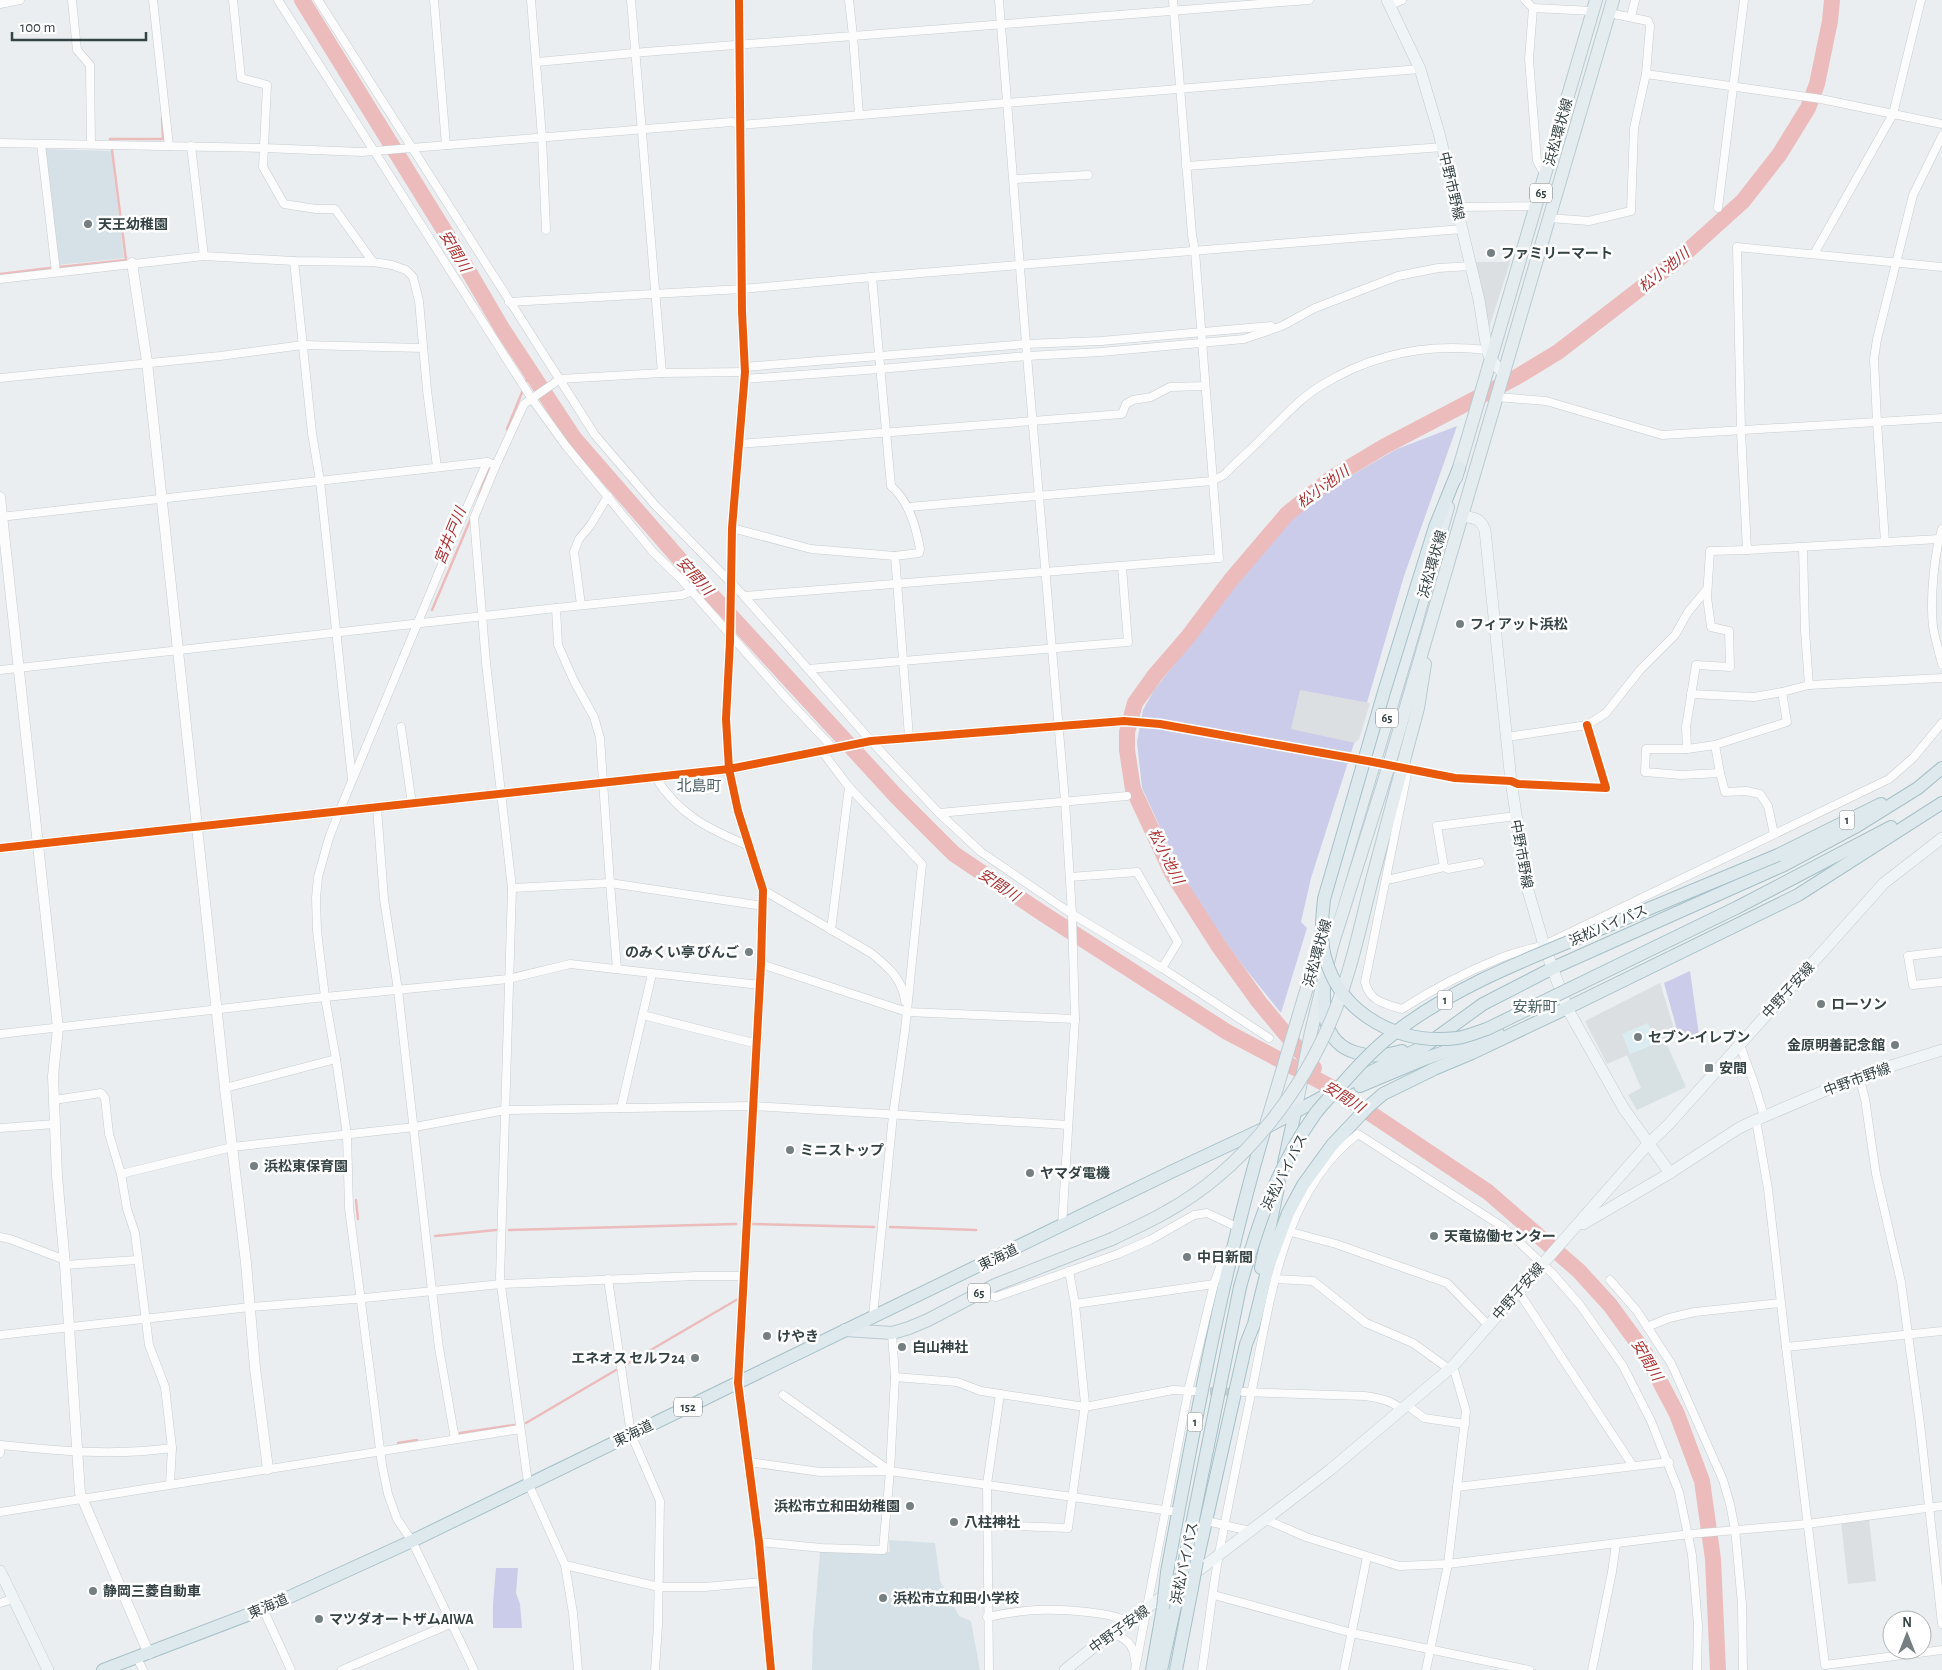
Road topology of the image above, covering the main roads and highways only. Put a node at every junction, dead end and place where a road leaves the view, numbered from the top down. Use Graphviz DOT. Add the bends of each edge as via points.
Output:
graph roads {
  1 [pos="1613,0"];
  2 [pos="1388,3"];
  3 [pos="1595,5"];
  4 [pos="1489,355"];
  5 [pos="1504,374"];
  6 [pos="1459,468"];
  7 [pos="1462,516"];
  8 [pos="1399,767"];
  9 [pos="1942,768"];
  10 [pos="1942,778"];
  11 [pos="1918,788"];
  12 [pos="1942,802"];
  13 [pos="1942,838"];
  14 [pos="1553,968"];
  15 [pos="1324,982"];
  16 [pos="1567,1008"];
  17 [pos="1445,1031"];
  18 [pos="1942,1050"];
  19 [pos="1362,1081"];
  20 [pos="1295,1112"];
  21 [pos="1265,1128"];
  22 [pos="1648,1144"];
  23 [pos="1218,1150"];
  24 [pos="1670,1173"];
  25 [pos="1245,1196"];
  26 [pos="1571,1231"];
  27 [pos="845,1330"];
  28 [pos="1246,1344"];
  29 [pos="0,1571"];
  30 [pos="1185,1623"];
  31 [pos="48,1670"];
  32 [pos="103,1670"];
  33 [pos="1065,1670"];
  34 [pos="1152,1670"];
  35 [pos="1160,1670"];
  36 [pos="1176,1670"];
  37 [pos="1181,1670"];
  1 -- 5 [label="main road, 浜松環状線 / 65"];
  2 -- 4 [label="main road, 中野市野線" via="1420,68 1457,207"];
  3 -- 4 [label="main road, 浜松環状線 / 65" via="1537,206"];
  4 -- 5 [label="main road"];
  4 -- 6 [label="main road, 浜松環状線 / 65" via="1484,385"];
  5 -- 7 [label="main road, 浜松環状線 / 65"];
  6 -- 12 [label="highway, bridge" via="1435,526 1324,899 1321,926 1325,958 1344,994 1376,1024 1420,1039 1458,1038 1487,1029 1738,908"];
  6 -- 21 [label="main road, 浜松環状線 / 65" via="1415,627"];
  7 -- 8 [label="main road, 浜松環状線 / 65" via="1433,610 1418,708"];
  7 -- 14 [label="main road, 中野市野線" via="1476,518 1485,530 1510,781 1527,887"];
  8 -- 15 [label="main road, 浜松環状線 / 65" via="1332,946"];
  8 -- 27 [label="main road, 65, bridge" via="1336,1008 1290,1096 1245,1151 1200,1190 1167,1212 1112,1239 978,1293 928,1320 892,1333"];
  9 -- 11 [label="highway"];
  10 -- 11 [label="highway, 浜松バイパス / 1"];
  11 -- 14 [label="highway, 1" via="1857,826 1784,865"];
  11 -- 35 [label="highway, 浜松バイパス / 1, bridge" via="1778,855 1513,965 1453,995 1388,1038 1316,1113 1289,1154 1270,1194 1240,1287"];
  12 -- 16 [label="highway, 浜松バイパス / 1" via="1798,896"];
  13 -- 22 [label="main road, 中野子安線" via="1884,883"];
  14 -- 16 [label="main road, 中野市野線"];
  14 -- 17 [label="highway, 1" via="1483,1004"];
  15 -- 17 [label="highway, 1" via="1326,1020 1332,1035 1339,1044 1358,1054 1382,1056 1402,1051"];
  15 -- 20 [label="main road, 浜松環状線 / 65, bridge"];
  16 -- 19 [label="highway, 1"];
  16 -- 22 [label="main road, 中野市野線" via="1624,1110"];
  16 -- 28 [label="highway, 浜松バイパス / 1" via="1383,1094 1352,1131 1318,1162 1288,1213 1268,1267"];
  17 -- 19 [label="highway, 1" via="1425,1046"];
  18 -- 24 [label="main road, 中野市野線" via="1859,1076 1760,1118"];
  19 -- 20 [label="highway, 1, bridge"];
  20 -- 21 [label="highway, 1"];
  20 -- 28 [label="highway, 1"];
  21 -- 23 [label="highway, 東海道 / 152"];
  21 -- 25 [label="highway, 1"];
  22 -- 24 [label="main road, 中野市野線"];
  22 -- 26 [label="main road, 中野子安線"];
  23 -- 25 [label="highway, 1" via="1229,1152 1244,1162"];
  23 -- 27 [label="highway, 東海道 / 152"];
  24 -- 26 [label="main road, 中野市野線"];
  25 -- 34 [label="highway, 1, bridge" via="1204,1373 1166,1572"];
  26 -- 33 [label="main road, 中野子安線" via="1451,1368 1267,1520"];
  27 -- 32 [label="highway, 東海道 / 152" via="412,1541 263,1609"];
  28 -- 30 [label="highway, 浜松バイパス / 1, bridge"];
  29 -- 31 [label="main road"];
  30 -- 36 [label="highway, 浜松バイパス / 1"];
  30 -- 37 [label="highway, 1"];
}
